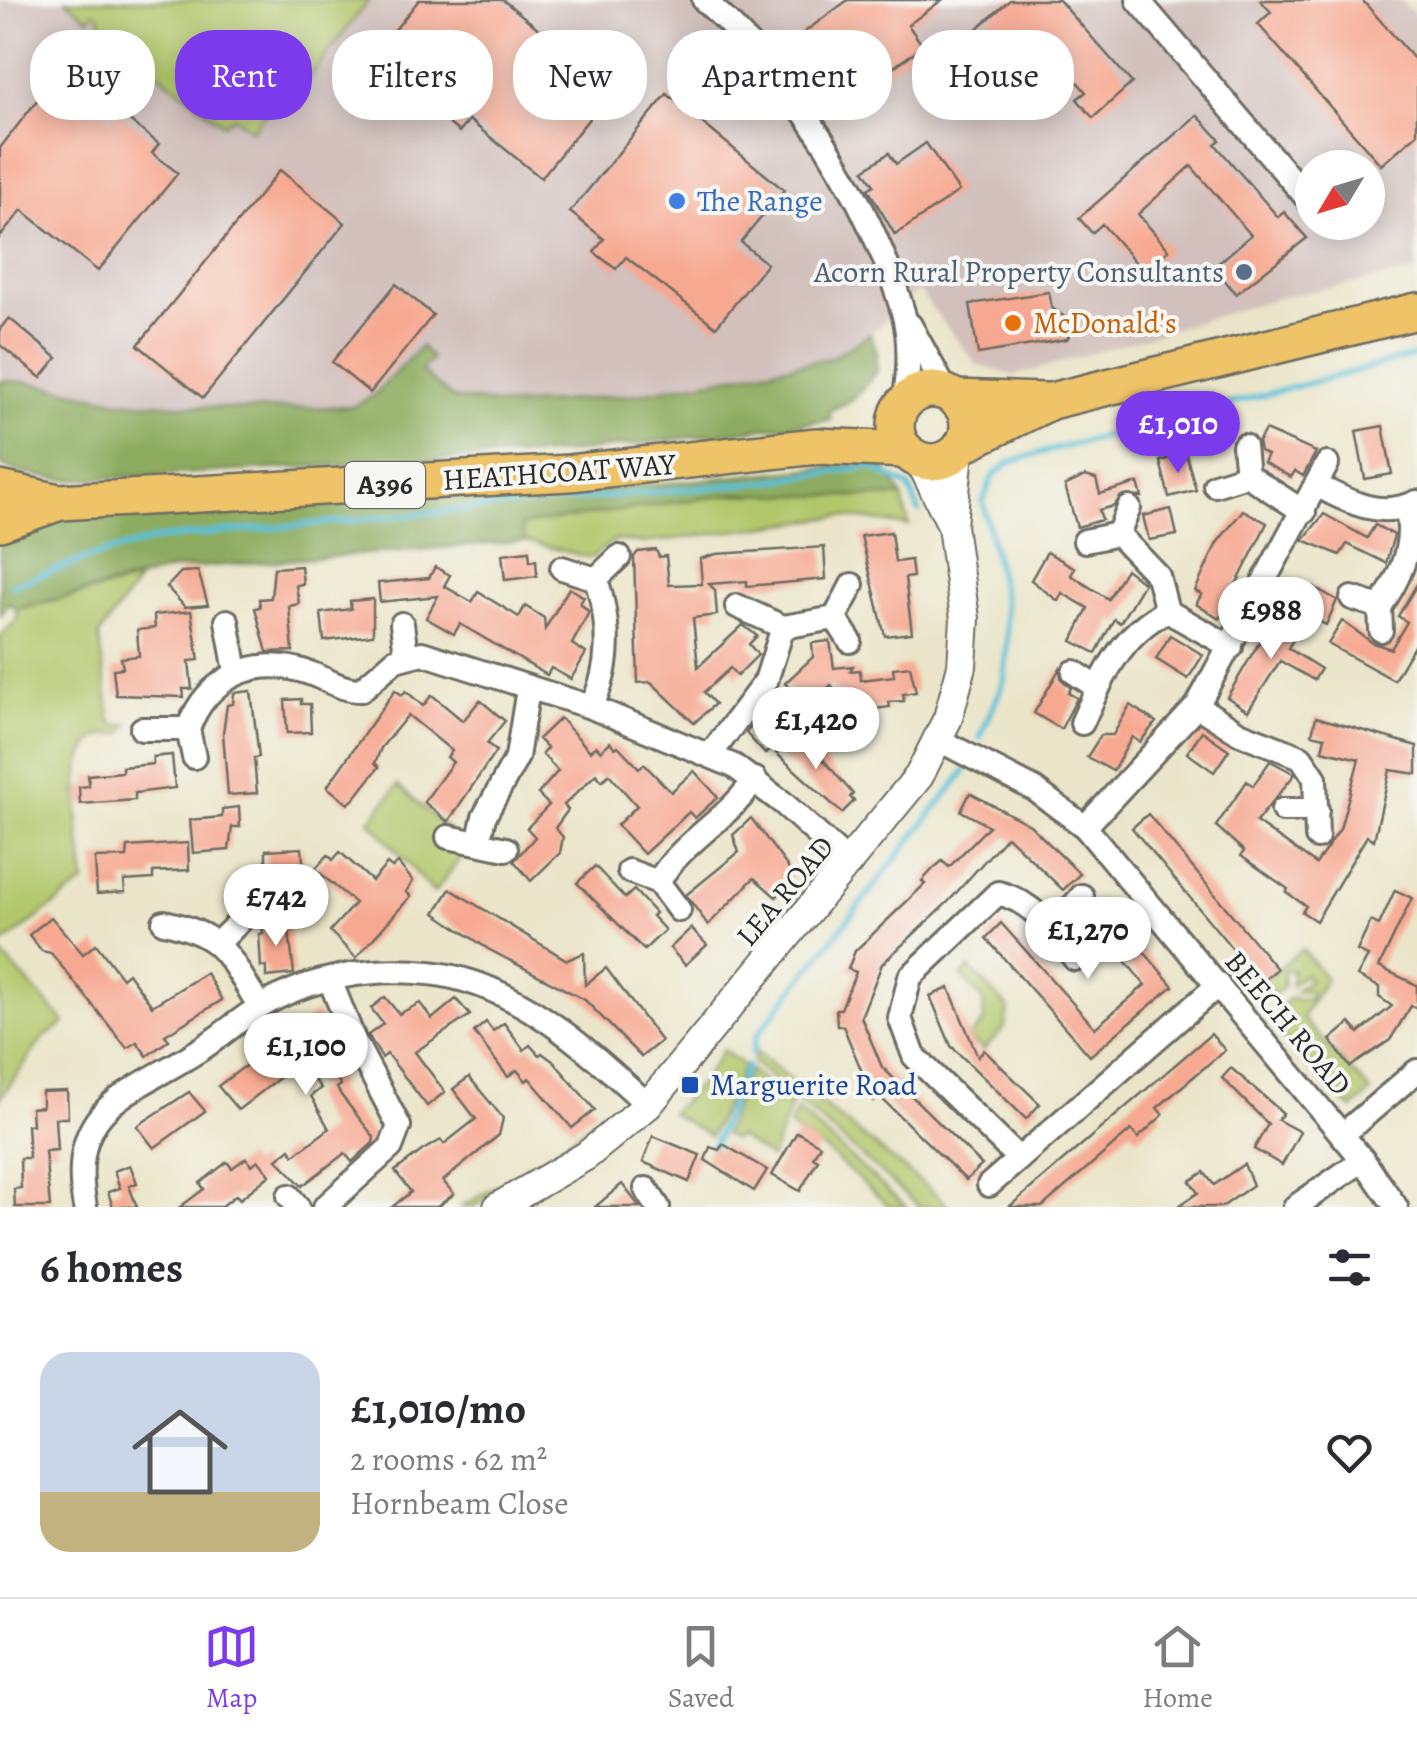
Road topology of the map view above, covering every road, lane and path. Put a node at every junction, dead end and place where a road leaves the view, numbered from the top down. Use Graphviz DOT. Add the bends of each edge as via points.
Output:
graph roads {
  1 [pos="704,0"];
  2 [pos="1138,0"];
  3 [pos="1295,184"];
  4 [pos="1417,312"];
  5 [pos="903,313"];
  6 [pos="951,396"];
  7 [pos="1051,401"];
  8 [pos="901,408"];
  9 [pos="818,446"];
  10 [pos="1244,446"];
  11 [pos="960,448"];
  12 [pos="912,455"];
  13 [pos="1248,475"];
  14 [pos="1215,485"];
  15 [pos="0,488"];
  16 [pos="60,502"];
  17 [pos="1411,505"];
  18 [pos="1128,508"];
  19 [pos="1304,512"];
  20 [pos="0,523"];
  21 [pos="952,526"];
  22 [pos="1118,534"];
  23 [pos="1085,541"];
  24 [pos="619,557"];
  25 [pos="562,568"];
  26 [pos="596,580"];
  27 [pos="852,585"];
  28 [pos="1352,598"];
  29 [pos="737,606"];
  30 [pos="1167,612"];
  31 [pos="835,618"];
  32 [pos="227,621"];
  33 [pos="402,624"];
  34 [pos="783,626"];
  35 [pos="850,641"];
  36 [pos="1231,647"];
  37 [pos="406,654"];
  38 [pos="236,672"];
  39 [pos="1074,672"];
  40 [pos="1098,688"];
  41 [pos="528,690"];
  42 [pos="1198,706"];
  43 [pos="592,707"];
  44 [pos="1082,723"];
  45 [pos="188,728"];
  46 [pos="142,730"];
  47 [pos="939,740"];
  48 [pos="710,755"];
  49 [pos="194,757"];
  50 [pos="755,779"];
  51 [pos="1283,810"];
  52 [pos="1317,810"];
  53 [pos="1084,826"];
  54 [pos="448,836"];
  55 [pos="1317,837"];
  56 [pos="478,843"];
  57 [pos="506,849"];
  58 [pos="850,864"];
  59 [pos="629,872"];
  60 [pos="658,882"];
  61 [pos="1082,896"];
  62 [pos="679,910"];
  63 [pos="242,918"];
  64 [pos="164,922"];
  65 [pos="1052,930"];
  66 [pos="219,942"];
  67 [pos="1075,959"];
  68 [pos="330,980"];
  69 [pos="1218,985"];
  70 [pos="260,1007"];
  71 [pos="1417,1070"];
  72 [pos="648,1105"];
  73 [pos="1342,1135"];
  74 [pos="1018,1159"];
  75 [pos="1363,1160"];
  76 [pos="989,1185"];
  77 [pos="86,1207"];
  78 [pos="326,1207"];
  79 [pos="498,1207"];
  80 [pos="1295,1207"];
  81 [pos="1396,1207"];
  1 -- 5 [label="street" via="777,81 836,166"];
  2 -- 3 [label="street"];
  4 -- 7 [label="main road"];
  5 -- 6 [label="street"];
  5 -- 8 [label="street" via="908,377"];
  6 -- 7 [label="main road"];
  6 -- 8 [label="main road" via="924,391"];
  6 -- 11 [label="main road" via="966,415"];
  7 -- 11 [label="main road"];
  8 -- 9 [label="main road, HEATHCOAT WAY / A396"];
  8 -- 12 [label="main road" via="897,432"];
  9 -- 12 [label="main road, HEATHCOAT WAY / A396"];
  9 -- 16 [label="main road, HEATHCOAT WAY / A396" via="569,473"];
  10 -- 13 [label="street"];
  11 -- 12 [label="main road" via="940,461"];
  11 -- 21 [label="street, LEA ROAD"];
  12 -- 21 [label="street, LEA ROAD"];
  13 -- 14 [label="street"];
  13 -- 19 [label="street"];
  15 -- 16 [label="main road, HEATHCOAT WAY / A396"];
  16 -- 20 [label="main road, HEATHCOAT WAY / A396"];
  17 -- 19 [label="street" via="1369,509 1323,475"];
  17 -- 28 [label="street" via="1410,546 1381,618"];
  18 -- 22 [label="street"];
  19 -- 36 [label="street"];
  21 -- 47 [label="street, LEA ROAD" via="965,619 962,666"];
  22 -- 23 [label="street"];
  22 -- 30 [label="street" via="1158,576"];
  24 -- 26 [label="street"];
  25 -- 26 [label="street"];
  26 -- 43 [label="street" via="607,646"];
  27 -- 31 [label="street"];
  29 -- 34 [label="street"];
  30 -- 36 [label="street"];
  30 -- 40 [label="street" via="1134,633"];
  31 -- 34 [label="street"];
  31 -- 35 [label="street"];
  32 -- 38 [label="street"];
  33 -- 37 [label="street"];
  34 -- 48 [label="street" via="766,681"];
  36 -- 42 [label="street"];
  37 -- 38 [label="street" via="361,690 292,668"];
  37 -- 41 [label="street"];
  38 -- 45 [label="street" via="208,692"];
  39 -- 40 [label="street"];
  40 -- 44 [label="street"];
  41 -- 43 [label="street"];
  41 -- 56 [label="street" via="518,757 484,817"];
  42 -- 52 [label="street" via="1239,733 1301,756 1316,778"];
  42 -- 53 [label="street"];
  43 -- 48 [label="street"];
  45 -- 46 [label="street"];
  45 -- 49 [label="street"];
  47 -- 53 [label="street, BEECH ROAD" via="1034,789"];
  47 -- 58 [label="street, LEA ROAD" via="902,802"];
  48 -- 50 [label="street"];
  50 -- 58 [label="street"];
  50 -- 60 [label="street"];
  51 -- 52 [label="street"];
  52 -- 55 [label="street"];
  53 -- 69 [label="street, BEECH ROAD"];
  54 -- 56 [label="street"];
  56 -- 57 [label="street"];
  58 -- 72 [label="street, LEA ROAD"];
  59 -- 60 [label="street"];
  60 -- 62 [label="street"];
  61 -- 65 [label="street"];
  63 -- 66 [label="street"];
  64 -- 66 [label="street"];
  65 -- 67 [label="street"];
  65 -- 74 [label="street" via="1016,898 998,893 910,977 902,998 900,1018 914,1056"];
  66 -- 70 [label="street"];
  68 -- 70 [label="street"];
  68 -- 72 [label="street" via="431,973 486,988 560,1029"];
  68 -- 78 [label="street" via="399,1126 391,1147"];
  69 -- 73 [label="street, BEECH ROAD"];
  69 -- 74 [label="street"];
  70 -- 77 [label="street" via="122,1093 104,1112 84,1147"];
  71 -- 73 [label="street"];
  72 -- 79 [label="street, LEA ROAD" via="586,1156"];
  73 -- 75 [label="street, BEECH ROAD"];
  74 -- 76 [label="street"];
  75 -- 80 [label="street"];
  75 -- 81 [label="street, BEECH ROAD"];
}
